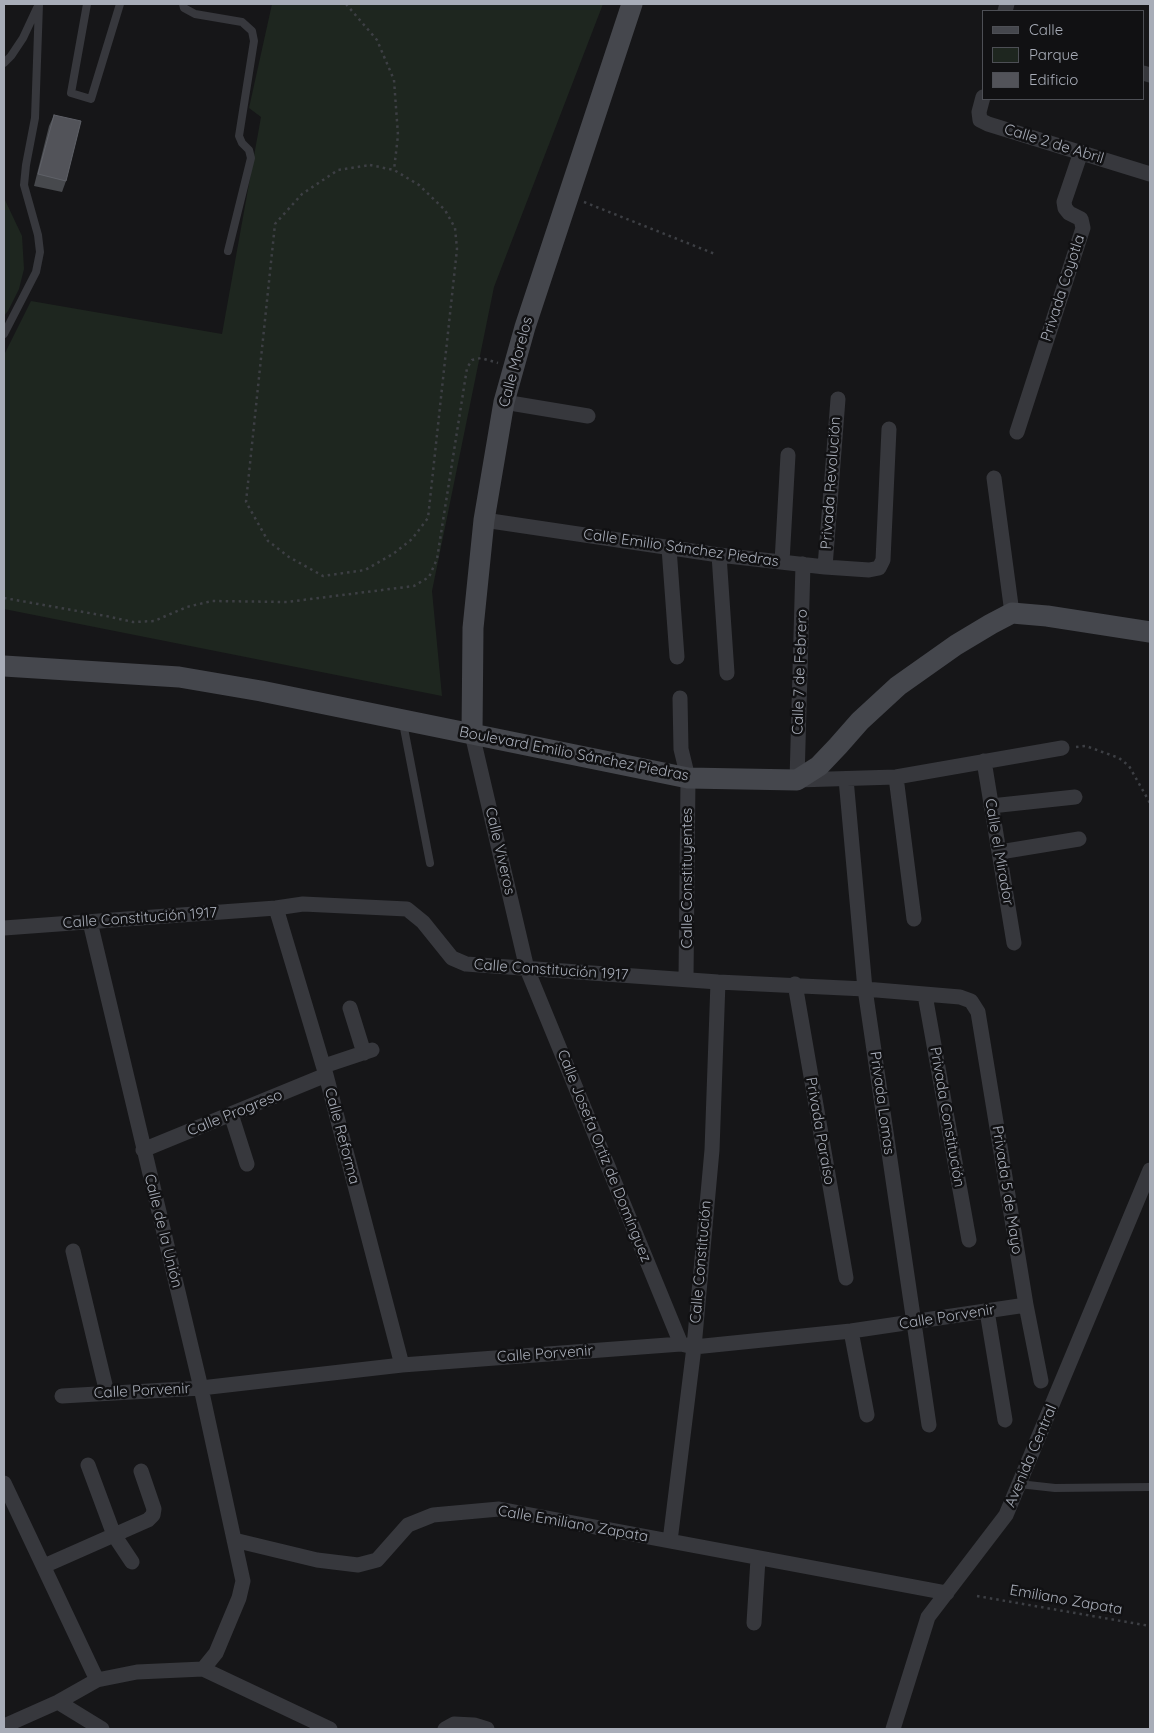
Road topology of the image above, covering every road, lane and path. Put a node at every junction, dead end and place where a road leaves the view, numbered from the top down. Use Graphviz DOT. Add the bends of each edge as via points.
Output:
graph roads {
  1 [pos="39,4"];
  2 [pos="87,4"];
  3 [pos="120,4"];
  4 [pos="183,4"];
  5 [pos="346,4"];
  6 [pos="632,4"];
  7 [pos="4,64"];
  8 [pos="982,100"];
  9 [pos="1082,152"];
  10 [pos="394,170"];
  11 [pos="1150,174"];
  12 [pos="567,195"];
  13 [pos="228,251"];
  14 [pos="715,254"];
  15 [pos="4,334"];
  16 [pos="514,367"];
  17 [pos="838,398"];
  18 [pos="504,402"];
  19 [pos="588,416"];
  20 [pos="889,429"];
  21 [pos="1017,432"];
  22 [pos="788,455"];
  23 [pos="994,478"];
  24 [pos="484,520"];
  25 [pos="669,548"];
  26 [pos="719,554"];
  27 [pos="782,562"];
  28 [pos="803,564"];
  29 [pos="825,567"];
  30 [pos="4,598"];
  31 [pos="1012,612"];
  32 [pos="1150,632"];
  33 [pos="677,657"];
  34 [pos="4,666"];
  35 [pos="727,674"];
  36 [pos="680,698"];
  37 [pos="403,720"];
  38 [pos="472,734"];
  39 [pos="1062,748"];
  40 [pos="984,761"];
  41 [pos="896,777"];
  42 [pos="688,778"];
  43 [pos="846,779"];
  44 [pos="797,780"];
  45 [pos="1075,796"];
  46 [pos="1150,803"];
  47 [pos="991,806"];
  48 [pos="1078,839"];
  49 [pos="1000,852"];
  50 [pos="430,864"];
  51 [pos="276,908"];
  52 [pos="914,919"];
  53 [pos="90,922"];
  54 [pos="4,928"];
  55 [pos="1014,943"];
  56 [pos="527,969"];
  57 [pos="686,979"];
  58 [pos="718,982"];
  59 [pos="795,984"];
  60 [pos="865,989"];
  61 [pos="925,995"];
  62 [pos="971,1000"];
  63 [pos="350,1008"];
  64 [pos="325,1071"];
  65 [pos="231,1114"];
  66 [pos="143,1150"];
  67 [pos="247,1164"];
  68 [pos="1150,1170"];
  69 [pos="969,1240"];
  70 [pos="73,1250"];
  71 [pos="846,1278"];
  72 [pos="1026,1304"];
  73 [pos="987,1311"];
  74 [pos="914,1323"];
  75 [pos="851,1331"];
  76 [pos="687,1345"];
  77 [pos="402,1365"];
  78 [pos="1041,1381"];
  79 [pos="201,1388"];
  80 [pos="107,1393"];
  81 [pos="62,1396"];
  82 [pos="867,1415"];
  83 [pos="1005,1420"];
  84 [pos="929,1425"];
  85 [pos="88,1465"];
  86 [pos="141,1471"];
  87 [pos="4,1483"];
  88 [pos="1019,1484"];
  89 [pos="1150,1486"];
  90 [pos="114,1535"];
  91 [pos="234,1540"];
  92 [pos="670,1541"];
  93 [pos="758,1559"];
  94 [pos="132,1562"];
  95 [pos="44,1566"];
  96 [pos="947,1593"];
  97 [pos="977,1596"];
  98 [pos="754,1623"];
  99 [pos="1150,1626"];
  100 [pos="202,1669"];
  101 [pos="97,1680"];
  102 [pos="58,1702"];
  103 [pos="4,1726"];
  104 [pos="102,1729"];
  105 [pos="330,1729"];
  106 [pos="445,1729"];
  107 [pos="487,1729"];
  108 [pos="893,1729"];
  1 -- 7 [label="lane"];
  1 -- 15 [label="lane" via="35,118 24,185 40,252 36,272"];
  2 -- 3 [label="lane" via="71,93 91,98"];
  4 -- 13 [label="lane" via="195,14 242,22 252,31 254,41 239,136 251,158"];
  5 -- 10 [label="path" via="377,40 394,80 398,135"];
  6 -- 12 [label="main road, Calle Morelos"];
  8 -- 9 [label="street, Calle 2 de Abril" via="980,120"];
  9 -- 11 [label="street, Calle 2 de Abril"];
  9 -- 21 [label="street, Privada Coyotla" via="1064,202 1069,213 1081,219 1083,228"];
  10 -- 10 [label="path" via="420,185 445,210 455,228 457,249 428,518 412,539 365,570 323,576 268,541 246,502 276,224 302,194 338,170 370,165"];
  12 -- 14 [label="path"];
  12 -- 16 [label="main road, Calle Morelos"];
  16 -- 18 [label="main road, Calle Morelos"];
  16 -- 30 [label="path" via="480,358 472,360 467,368 437,560 429,577 414,586 286,602 212,601 187,607 154,622 134,622"];
  17 -- 29 [label="street, Privada Revolución"];
  18 -- 19 [label="street"];
  18 -- 24 [label="main road, Calle Morelos"];
  20 -- 29 [label="street, Calle Emilio Sánchez Piedras" via="883,560 879,568 869,570"];
  22 -- 27 [label="street"];
  23 -- 31 [label="street"];
  24 -- 25 [label="street, Calle Emilio Sánchez Piedras"];
  24 -- 38 [label="main road, Calle Morelos" via="473,628"];
  25 -- 26 [label="street, Calle Emilio Sánchez Piedras"];
  25 -- 33 [label="street"];
  26 -- 27 [label="street, Calle Emilio Sánchez Piedras"];
  26 -- 35 [label="street"];
  27 -- 28 [label="street, Calle Emilio Sánchez Piedras"];
  28 -- 29 [label="street, Calle Emilio Sánchez Piedras"];
  28 -- 44 [label="street, Calle 7 de Febrero"];
  31 -- 32 [label="main road"];
  31 -- 44 [label="main road" via="898,686 819,766"];
  34 -- 37 [label="main road, Boulevard Emilio Sánchez Piedras" via="179,677"];
  36 -- 42 [label="street" via="681,748"];
  37 -- 38 [label="main road, Boulevard Emilio Sánchez Piedras"];
  37 -- 50 [label="lane"];
  38 -- 42 [label="main road, Boulevard Emilio Sánchez Piedras"];
  38 -- 56 [label="street, Calle Viveros"];
  39 -- 40 [label="street"];
  39 -- 46 [label="path" via="1086,746 1119,758 1129,766"];
  40 -- 41 [label="street"];
  40 -- 47 [label="street, Calle el Mirador"];
  41 -- 43 [label="street"];
  41 -- 52 [label="street"];
  42 -- 44 [label="main road, Boulevard Emilio Sánchez Piedras"];
  42 -- 57 [label="street, Calle Constituyentes"];
  43 -- 44 [label="street"];
  43 -- 60 [label="street, Privada Lomas"];
  45 -- 47 [label="street"];
  47 -- 49 [label="street, Calle el Mirador"];
  48 -- 49 [label="street"];
  49 -- 55 [label="street, Calle el Mirador"];
  51 -- 53 [label="street, Calle Constitución 1917"];
  51 -- 56 [label="street, Calle Constitución 1917" via="303,904 407,909 423,922 452,958 466,964"];
  51 -- 64 [label="street, Calle Reforma"];
  53 -- 54 [label="street, Calle Constitución 1917"];
  53 -- 66 [label="street, Calle de la Unión"];
  56 -- 57 [label="street, Calle Constitución 1917"];
  56 -- 76 [label="street, Calle Josefa Ortiz de Domínguez"];
  57 -- 58 [label="street, Calle Constitución 1917"];
  58 -- 59 [label="street, Calle Constitución 1917"];
  58 -- 76 [label="street, Calle Constitución" via="712,1150"];
  59 -- 60 [label="street, Calle Constitución 1917"];
  59 -- 71 [label="street, Privada Paraíso"];
  60 -- 61 [label="street, Calle Constitución 1917"];
  60 -- 74 [label="street, Privada Lomas"];
  61 -- 62 [label="street, Calle Constitución 1917"];
  61 -- 69 [label="street, Privada Constitución"];
  62 -- 72 [label="street, Privada 5 de Mayo" via="978,1012"];
  63 -- 64 [label="street, Calle Progreso" via="368,1052"];
  64 -- 65 [label="street, Calle Progreso"];
  64 -- 77 [label="street, Calle Reforma"];
  65 -- 66 [label="street, Calle Progreso"];
  65 -- 67 [label="street"];
  66 -- 79 [label="street, Calle de la Unión"];
  68 -- 88 [label="street, Avenida Central"];
  70 -- 80 [label="street"];
  72 -- 73 [label="street, Calle Porvenir"];
  72 -- 78 [label="street, Privada 5 de Mayo"];
  73 -- 74 [label="street, Calle Porvenir"];
  73 -- 83 [label="street"];
  74 -- 75 [label="street, Calle Porvenir"];
  74 -- 84 [label="street, Privada Lomas"];
  75 -- 76 [label="street, Calle Porvenir"];
  75 -- 82 [label="street"];
  76 -- 77 [label="street, Calle Porvenir"];
  76 -- 92 [label="street, Calle Constitución"];
  77 -- 79 [label="street, Calle Porvenir"];
  79 -- 80 [label="street, Calle Porvenir"];
  79 -- 91 [label="street, Calle de la Unión"];
  80 -- 81 [label="street, Calle Porvenir"];
  85 -- 90 [label="street"];
  86 -- 90 [label="street" via="154,1509 153,1515"];
  87 -- 95 [label="street"];
  88 -- 89 [label="lane" via="1055,1488"];
  88 -- 96 [label="street, Avenida Central" via="1006,1515"];
  90 -- 94 [label="street"];
  90 -- 95 [label="street"];
  91 -- 92 [label="street, Calle Emiliano Zapata" via="317,1560 358,1565 377,1560 408,1525 433,1515 499,1509"];
  91 -- 100 [label="street" via="243,1581 240,1598 216,1653"];
  92 -- 93 [label="street, Calle Emiliano Zapata"];
  93 -- 96 [label="street, Calle Emiliano Zapata"];
  93 -- 98 [label="street"];
  95 -- 101 [label="street"];
  96 -- 108 [label="street, Avenida Central" via="928,1617"];
  97 -- 99 [label="path, Emiliano Zapata"];
  100 -- 101 [label="street" via="137,1672"];
  100 -- 105 [label="street"];
  101 -- 102 [label="street"];
  102 -- 103 [label="street"];
  102 -- 104 [label="street"];
  106 -- 107 [label="street" via="454,1724"];
}
